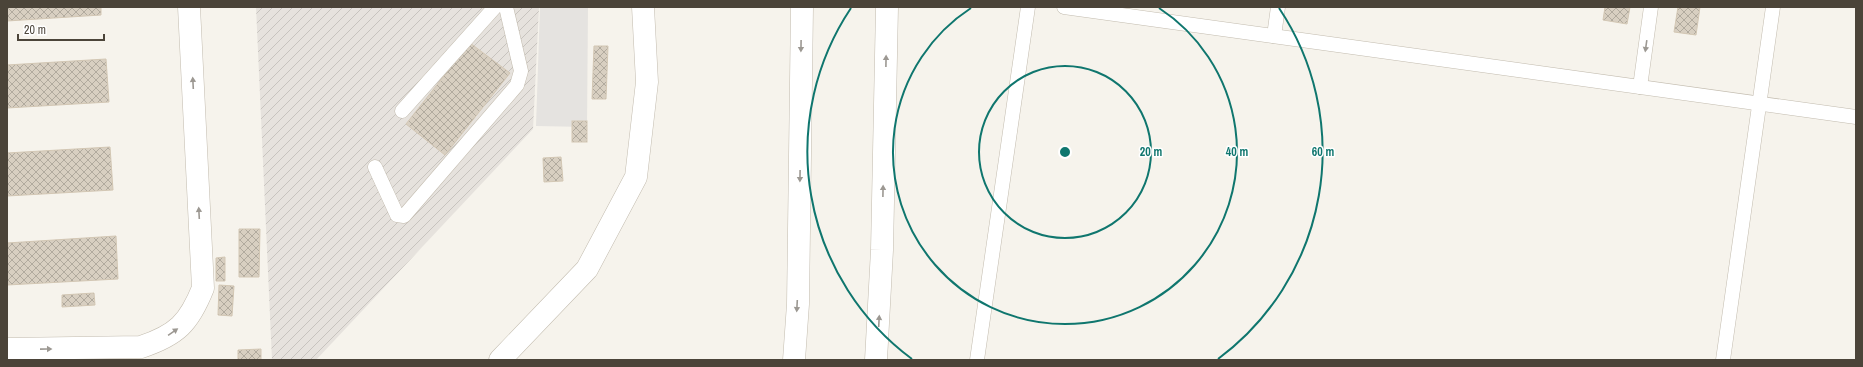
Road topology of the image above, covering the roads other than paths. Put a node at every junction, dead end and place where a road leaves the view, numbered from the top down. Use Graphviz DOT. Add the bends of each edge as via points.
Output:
graph roads {
  1 [pos="189,7"];
  2 [pos="495,7"];
  3 [pos="506,7"];
  4 [pos="644,7"];
  5 [pos="802,7"];
  6 [pos="887,7"];
  7 [pos="1028,7"];
  8 [pos="1064,7"];
  9 [pos="1278,7"];
  10 [pos="1651,7"];
  11 [pos="1773,7"];
  12 [pos="1274,36"];
  13 [pos="1640,87"];
  14 [pos="1760,103"];
  15 [pos="402,111"];
  16 [pos="1856,117"];
  17 [pos="375,166"];
  18 [pos="7,349"];
  19 [pos="500,360"];
  20 [pos="794,360"];
  21 [pos="876,360"];
  22 [pos="977,360"];
  23 [pos="1723,360"];
  18 -- 1 [label="street, one-way" via="141,347 162,340 181,327 194,309 203,288"];
  2 -- 15 [label="lane"];
  3 -- 17 [label="lane" via="521,71 516,86 404,216 397,215"];
  4 -- 19 [label="street" via="647,82 636,177 586,269"];
  5 -- 20 [label="street, one-way" via="798,288"];
  21 -- 6 [label="street, one-way" via="882,250"];
  7 -- 22 [label="lane"];
  8 -- 12 [label="lane"];
  9 -- 12 [label="lane"];
  10 -- 13 [label="lane, one-way"];
  11 -- 14 [label="lane"];
  12 -- 13 [label="lane"];
  13 -- 14 [label="lane"];
  14 -- 16 [label="lane"];
  14 -- 23 [label="lane"];
}
